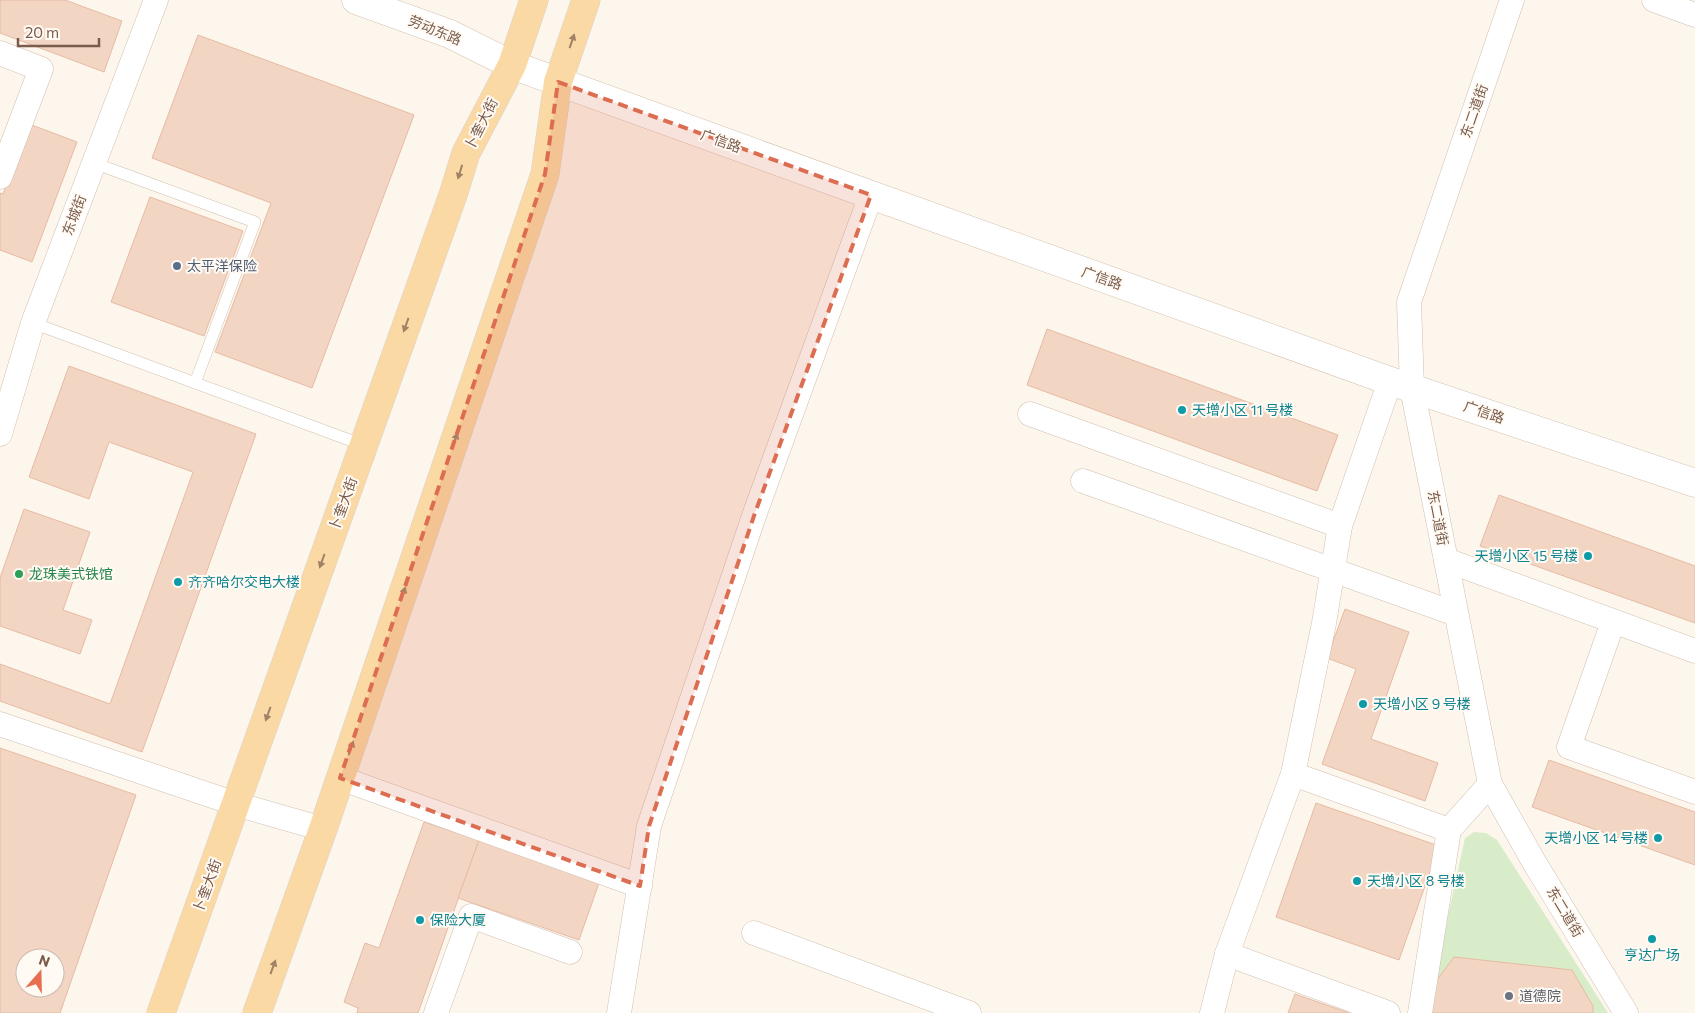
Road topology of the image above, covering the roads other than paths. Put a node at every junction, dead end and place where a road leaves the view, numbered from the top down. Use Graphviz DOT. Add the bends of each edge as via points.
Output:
graph roads {
  1 [pos="156,0"];
  2 [pos="356,0"];
  3 [pos="534,0"];
  4 [pos="586,0"];
  5 [pos="1512,0"];
  6 [pos="1654,0"];
  7 [pos="1695,16"];
  8 [pos="0,53"];
  9 [pos="512,65"];
  10 [pos="558,82"];
  11 [pos="94,163"];
  12 [pos="0,177"];
  13 [pos="871,196"];
  14 [pos="33,323"];
  15 [pos="195,383"];
  16 [pos="1401,384"];
  17 [pos="1030,414"];
  18 [pos="0,434"];
  19 [pos="363,446"];
  20 [pos="1082,481"];
  21 [pos="1695,483"];
  22 [pos="1340,526"];
  23 [pos="1446,560"];
  24 [pos="1333,570"];
  25 [pos="1456,614"];
  26 [pos="1614,622"];
  27 [pos="1695,651"];
  28 [pos="0,724"];
  29 [pos="1293,774"];
  30 [pos="340,778"];
  31 [pos="1490,784"];
  32 [pos="1695,792"];
  33 [pos="236,804"];
  34 [pos="323,829"];
  35 [pos="1449,830"];
  36 [pos="640,886"];
  37 [pos="754,933"];
  38 [pos="570,952"];
  39 [pos="1227,954"];
  40 [pos="161,1013"];
  41 [pos="257,1013"];
  42 [pos="436,1013"];
  43 [pos="619,1013"];
  44 [pos="969,1013"];
  45 [pos="1212,1013"];
  46 [pos="1388,1013"];
  47 [pos="1420,1013"];
  48 [pos="1626,1013"];
  1 -- 11 [label="street, 东城街"];
  2 -- 9 [label="main road, 劳动东路" via="450,34"];
  3 -- 9 [label="main road, 卜奎大街"];
  10 -- 4 [label="main road, one-way"];
  5 -- 16 [label="street, 东二道街" via="1409,302"];
  6 -- 7 [label="street"];
  8 -- 12 [label="street" via="41,69"];
  9 -- 10 [label="main road, 广信路"];
  9 -- 19 [label="main road, 卜奎大街, one-way" via="466,153"];
  10 -- 13 [label="main road, 广信路"];
  30 -- 10 [label="main road, one-way" via="545,174"];
  11 -- 14 [label="street, 东城街"];
  11 -- 15 [label="lane" via="255,222"];
  13 -- 16 [label="main road, 广信路"];
  13 -- 36 [label="street" via="755,513 649,826"];
  14 -- 15 [label="lane"];
  14 -- 18 [label="street, 东城街"];
  15 -- 19 [label="lane"];
  16 -- 21 [label="main road, 广信路"];
  16 -- 22 [label="street"];
  16 -- 23 [label="street, 东二道街"];
  17 -- 22 [label="street"];
  19 -- 33 [label="main road, 卜奎大街, one-way"];
  20 -- 24 [label="street"];
  22 -- 24 [label="street"];
  23 -- 25 [label="street, 东二道街"];
  23 -- 26 [label="street"];
  24 -- 25 [label="street"];
  24 -- 29 [label="street"];
  25 -- 31 [label="street, 东二道街"];
  26 -- 27 [label="street"];
  26 -- 32 [label="street" via="1569,747"];
  28 -- 33 [label="street"];
  29 -- 35 [label="street"];
  29 -- 39 [label="street"];
  30 -- 34 [label="main road"];
  30 -- 36 [label="street"];
  31 -- 35 [label="street"];
  31 -- 48 [label="street, 东二道街"];
  33 -- 34 [label="street"];
  33 -- 40 [label="main road, 卜奎大街"];
  41 -- 34 [label="main road, one-way"];
  35 -- 47 [label="street"];
  36 -- 43 [label="street"];
  37 -- 44 [label="street"];
  38 -- 42 [label="street" via="470,916"];
  39 -- 45 [label="street"];
  39 -- 46 [label="street"];
}
